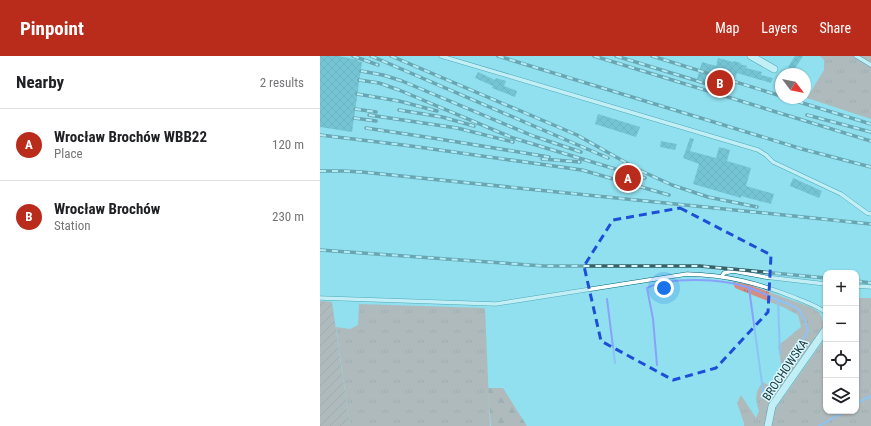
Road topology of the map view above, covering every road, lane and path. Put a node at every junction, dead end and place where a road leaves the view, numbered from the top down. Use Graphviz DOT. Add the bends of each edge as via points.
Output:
graph roads {
  1 [pos="441,56"];
  2 [pos="751,56"];
  3 [pos="856,56"];
  4 [pos="871,65"];
  5 [pos="774,70"];
  6 [pos="871,214"];
  7 [pos="722,276"];
  8 [pos="823,284"];
  9 [pos="859,286"];
  10 [pos="871,287"];
  11 [pos="320,298"];
  12 [pos="823,311"];
  13 [pos="823,333"];
  14 [pos="768,426"];
  1 -- 6 [label="lane" via="758,150 773,162 841,194"];
  2 -- 5 [label="street"];
  3 -- 4 [label="lane"];
  7 -- 8 [label="lane" via="724,273 733,272"];
  7 -- 11 [label="lane" via="687,274 496,304"];
  7 -- 12 [label="lane" via="766,286"];
  9 -- 10 [label="lane"];
  13 -- 14 [label="street, BROCHOWSKA" via="772,406"];
}
